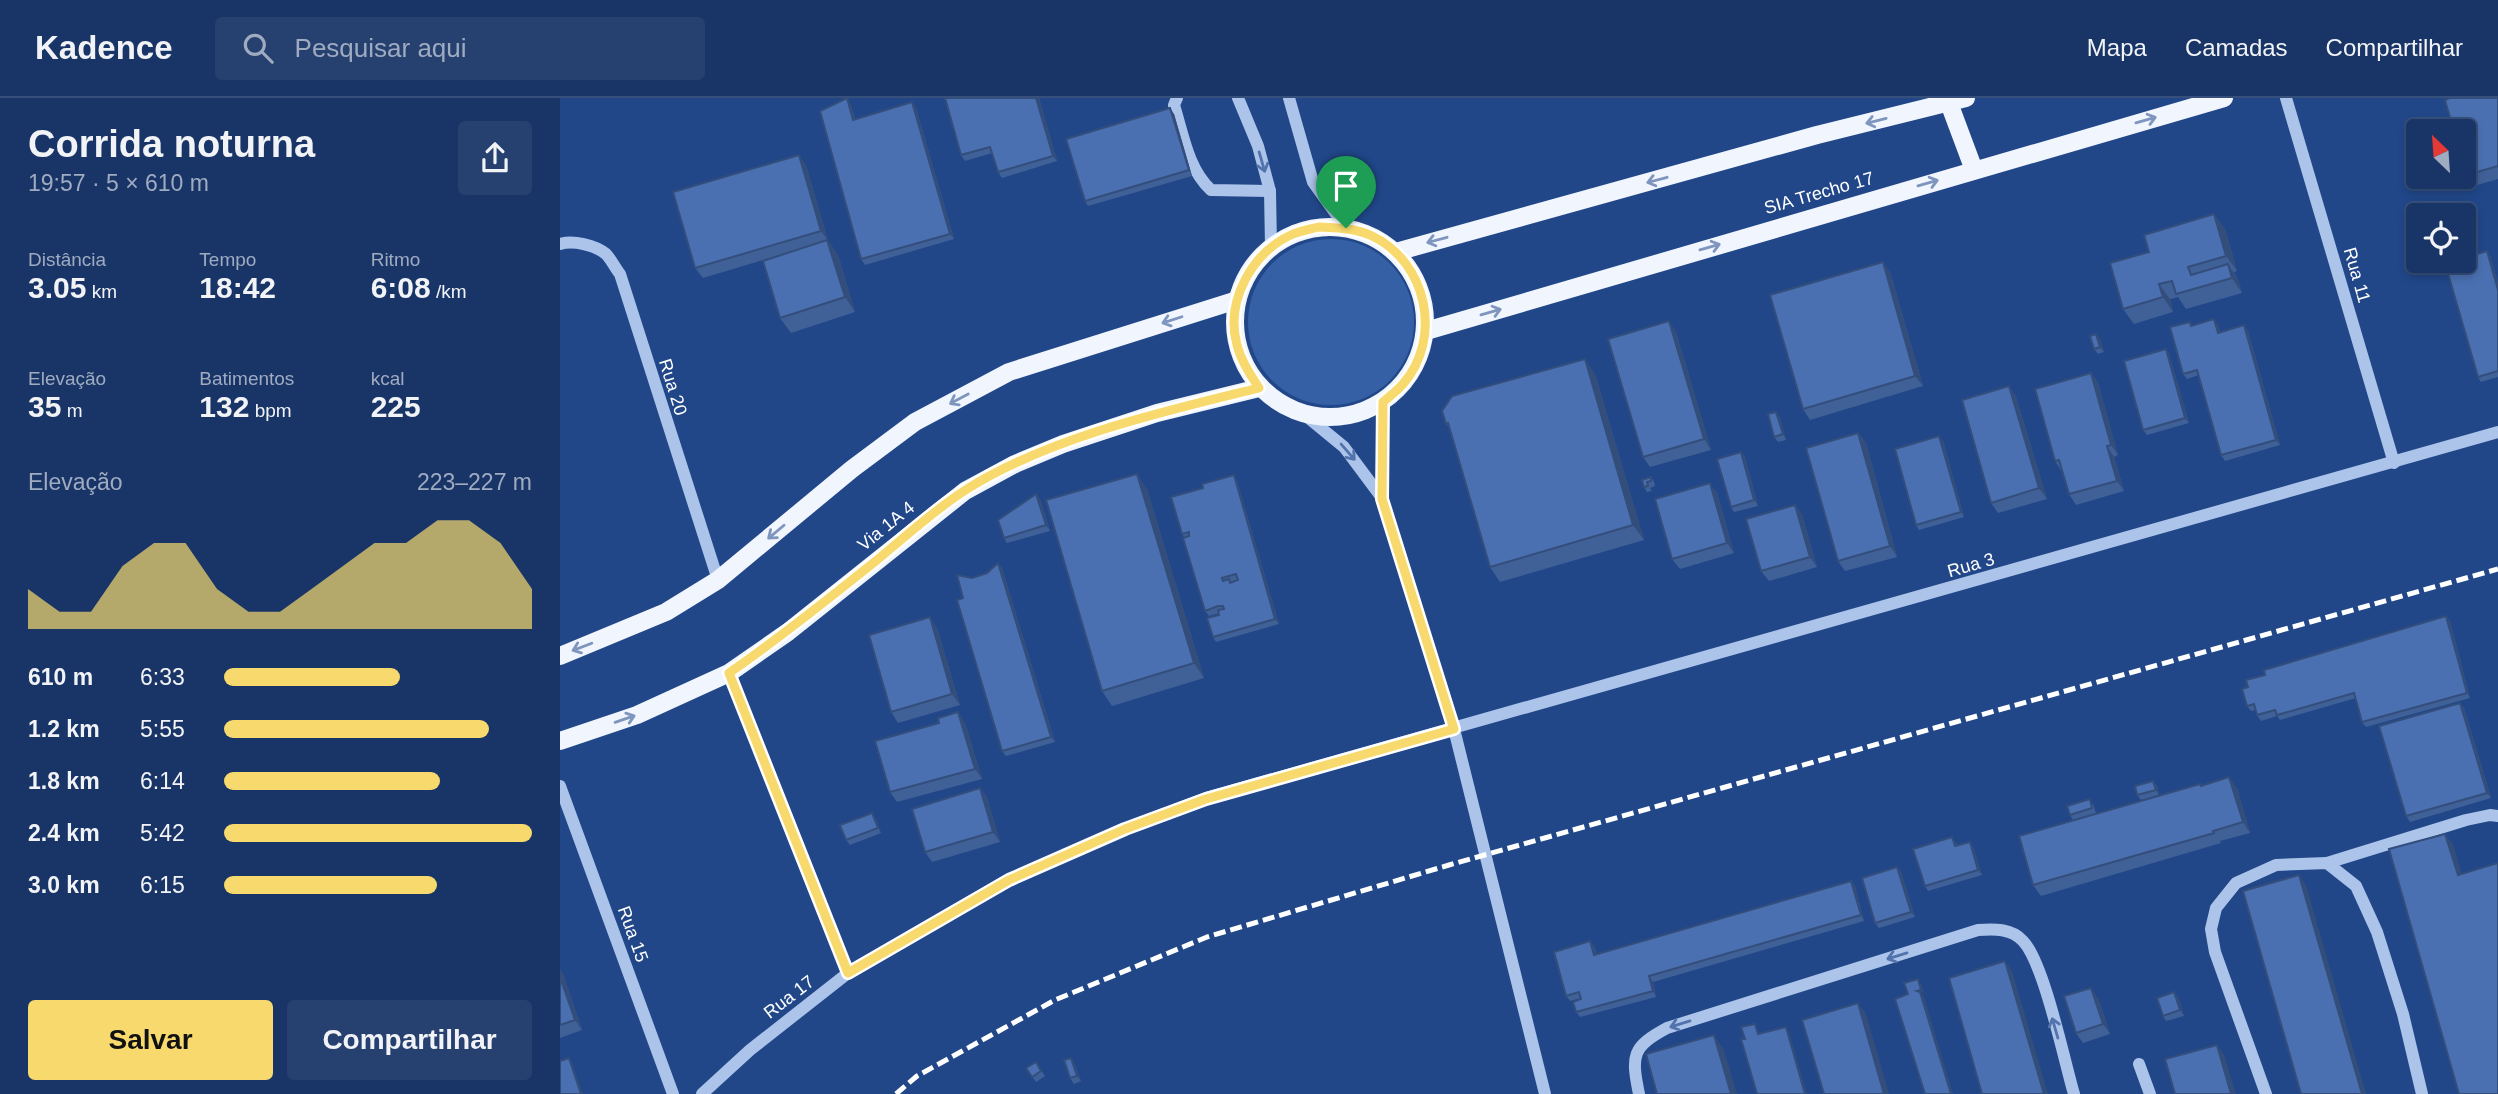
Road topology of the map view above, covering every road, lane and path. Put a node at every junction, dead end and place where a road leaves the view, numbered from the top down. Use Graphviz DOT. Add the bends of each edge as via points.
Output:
graph roads {
  1 [pos="1177,98"];
  2 [pos="1238,98"];
  3 [pos="1289,98"];
  4 [pos="2224,98"];
  5 [pos="2286,98"];
  6 [pos="1958,101"];
  7 [pos="1920,104"];
  8 [pos="1974,170"];
  9 [pos="1270,191"];
  10 [pos="1346,228"];
  11 [pos="560,244"];
  12 [pos="1271,247"];
  13 [pos="1396,252"];
  14 [pos="1237,300"];
  15 [pos="1426,331"];
  16 [pos="1259,388"];
  17 [pos="1383,402"];
  18 [pos="1305,415"];
  19 [pos="2498,432"];
  20 [pos="2394,463"];
  21 [pos="1382,499"];
  22 [pos="718,580"];
  23 [pos="560,656"];
  24 [pos="729,673"];
  25 [pos="1454,729"];
  26 [pos="560,741"];
  27 [pos="560,786"];
  28 [pos="2498,816"];
  29 [pos="2327,863"];
  30 [pos="848,973"];
  31 [pos="2139,1064"];
  32 [pos="673,1094"];
  33 [pos="702,1094"];
  34 [pos="1545,1094"];
  35 [pos="1639,1094"];
  36 [pos="2074,1094"];
  37 [pos="2150,1094"];
  38 [pos="2266,1094"];
  39 [pos="2422,1094"];
  1 -- 9 [label="street" via="1174,105 1200,180 1212,190"];
  2 -- 9 [label="street, one-way"];
  3 -- 10 [label="street" via="1313,182"];
  8 -- 4 [label="main road, SIA Trecho 17, one-way"];
  5 -- 20 [label="street, Rua 11"];
  6 -- 7 [label="main road"];
  6 -- 8 [label="main road"];
  7 -- 13 [label="main road, one-way"];
  15 -- 8 [label="main road, SIA Trecho 17, one-way"];
  9 -- 12 [label="street"];
  10 -- 12 [label="main road" via="1307,230"];
  10 -- 13 [label="main road" via="1373,236"];
  11 -- 22 [label="street, Rua 20" via="592,247 606,254 620,274"];
  12 -- 14 [label="main road" via="1250,270"];
  13 -- 15 [label="main road" via="1421,291"];
  14 -- 16 [label="main road" via="1237,345"];
  14 -- 22 [label="main road, one-way" via="1009,372 950,403 915,422 852,469"];
  15 -- 17 [label="main road" via="1409,375"];
  16 -- 18 [label="main road"];
  16 -- 24 [label="main road, Via 1A 4" via="1157,413 1063,444 975,485"];
  17 -- 18 [label="main road" via="1358,414 1332,418"];
  17 -- 21 [label="street"];
  18 -- 21 [label="street, one-way" via="1344,447"];
  19 -- 20 [label="street, Rua 3"];
  20 -- 25 [label="street, Rua 3"];
  21 -- 25 [label="street"];
  22 -- 23 [label="main road, one-way" via="666,612"];
  26 -- 24 [label="main road, Via 1A 4, one-way" via="636,715"];
  24 -- 30 [label="street"];
  25 -- 30 [label="street, Rua 17" via="1206,799 1125,829 1009,880"];
  25 -- 34 [label="street"];
  27 -- 32 [label="street, Rua 15"];
  28 -- 29 [label="street" via="2466,820"];
  29 -- 38 [label="street" via="2276,865 2236,883 2216,908 2211,929 2215,952"];
  29 -- 39 [label="street" via="2356,886 2377,932"];
  30 -- 33 [label="street, Rua 17"];
  31 -- 37 [label="street"];
  36 -- 35 [label="street, one-way" via="2038,965 2024,941 1999,929 1978,930 1667,1028 1643,1041 1635,1057"];
}
